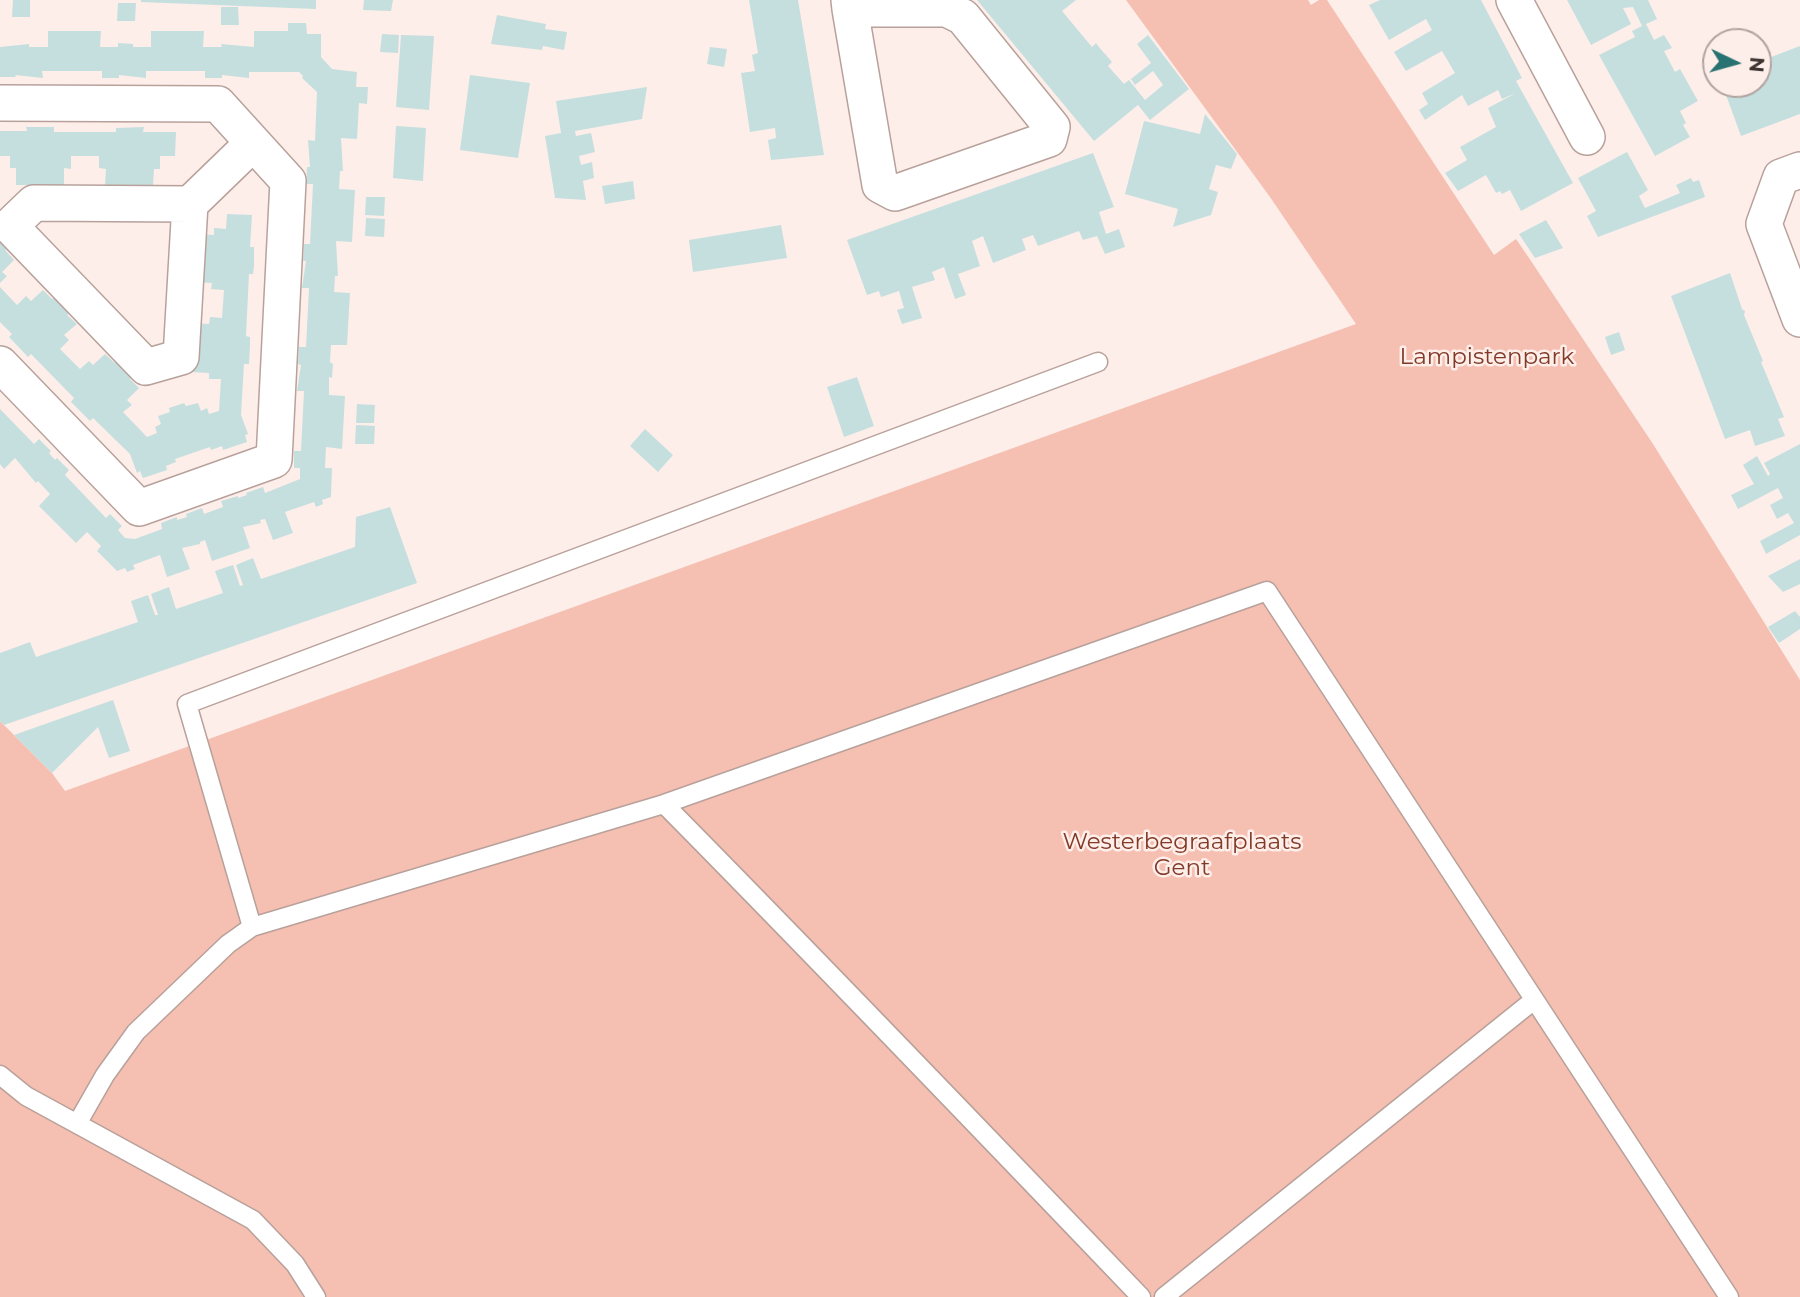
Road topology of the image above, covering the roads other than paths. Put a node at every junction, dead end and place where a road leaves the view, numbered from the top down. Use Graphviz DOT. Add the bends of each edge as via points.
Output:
graph roads {
  1 [pos="1514,0"];
  2 [pos="850,5"];
  3 [pos="0,103"];
  4 [pos="1587,137"];
  5 [pos="253,143"];
  6 [pos="1800,170"];
  7 [pos="190,204"];
  8 [pos="1800,319"];
  9 [pos="1097,362"];
  10 [pos="0,365"];
  11 [pos="664,804"];
  12 [pos="252,928"];
  13 [pos="1534,1000"];
  14 [pos="0,1075"];
  15 [pos="77,1124"];
  16 [pos="316,1297"];
  17 [pos="1141,1297"];
  18 [pos="1164,1297"];
  19 [pos="1728,1297"];
  1 -- 4 [label="street"];
  2 -- 2 [label="street" via="947,9 963,17 1052,127 1049,139 895,193 880,185"];
  3 -- 5 [label="street" via="218,104"];
  5 -- 7 [label="street"];
  5 -- 10 [label="street" via="288,181 274,460 139,508"];
  6 -- 8 [label="street" via="1781,177 1764,224"];
  7 -- 7 [label="street" via="34,203 10,226 146,367 181,357"];
  9 -- 12 [label="lane" via="187,704"];
  11 -- 12 [label="lane"];
  11 -- 13 [label="lane" via="1267,591"];
  11 -- 17 [label="lane"];
  12 -- 15 [label="lane" via="228,944 136,1032"];
  13 -- 18 [label="lane"];
  13 -- 19 [label="lane"];
  14 -- 15 [label="lane" via="26,1096"];
  15 -- 16 [label="lane" via="253,1220 295,1264"];
}
